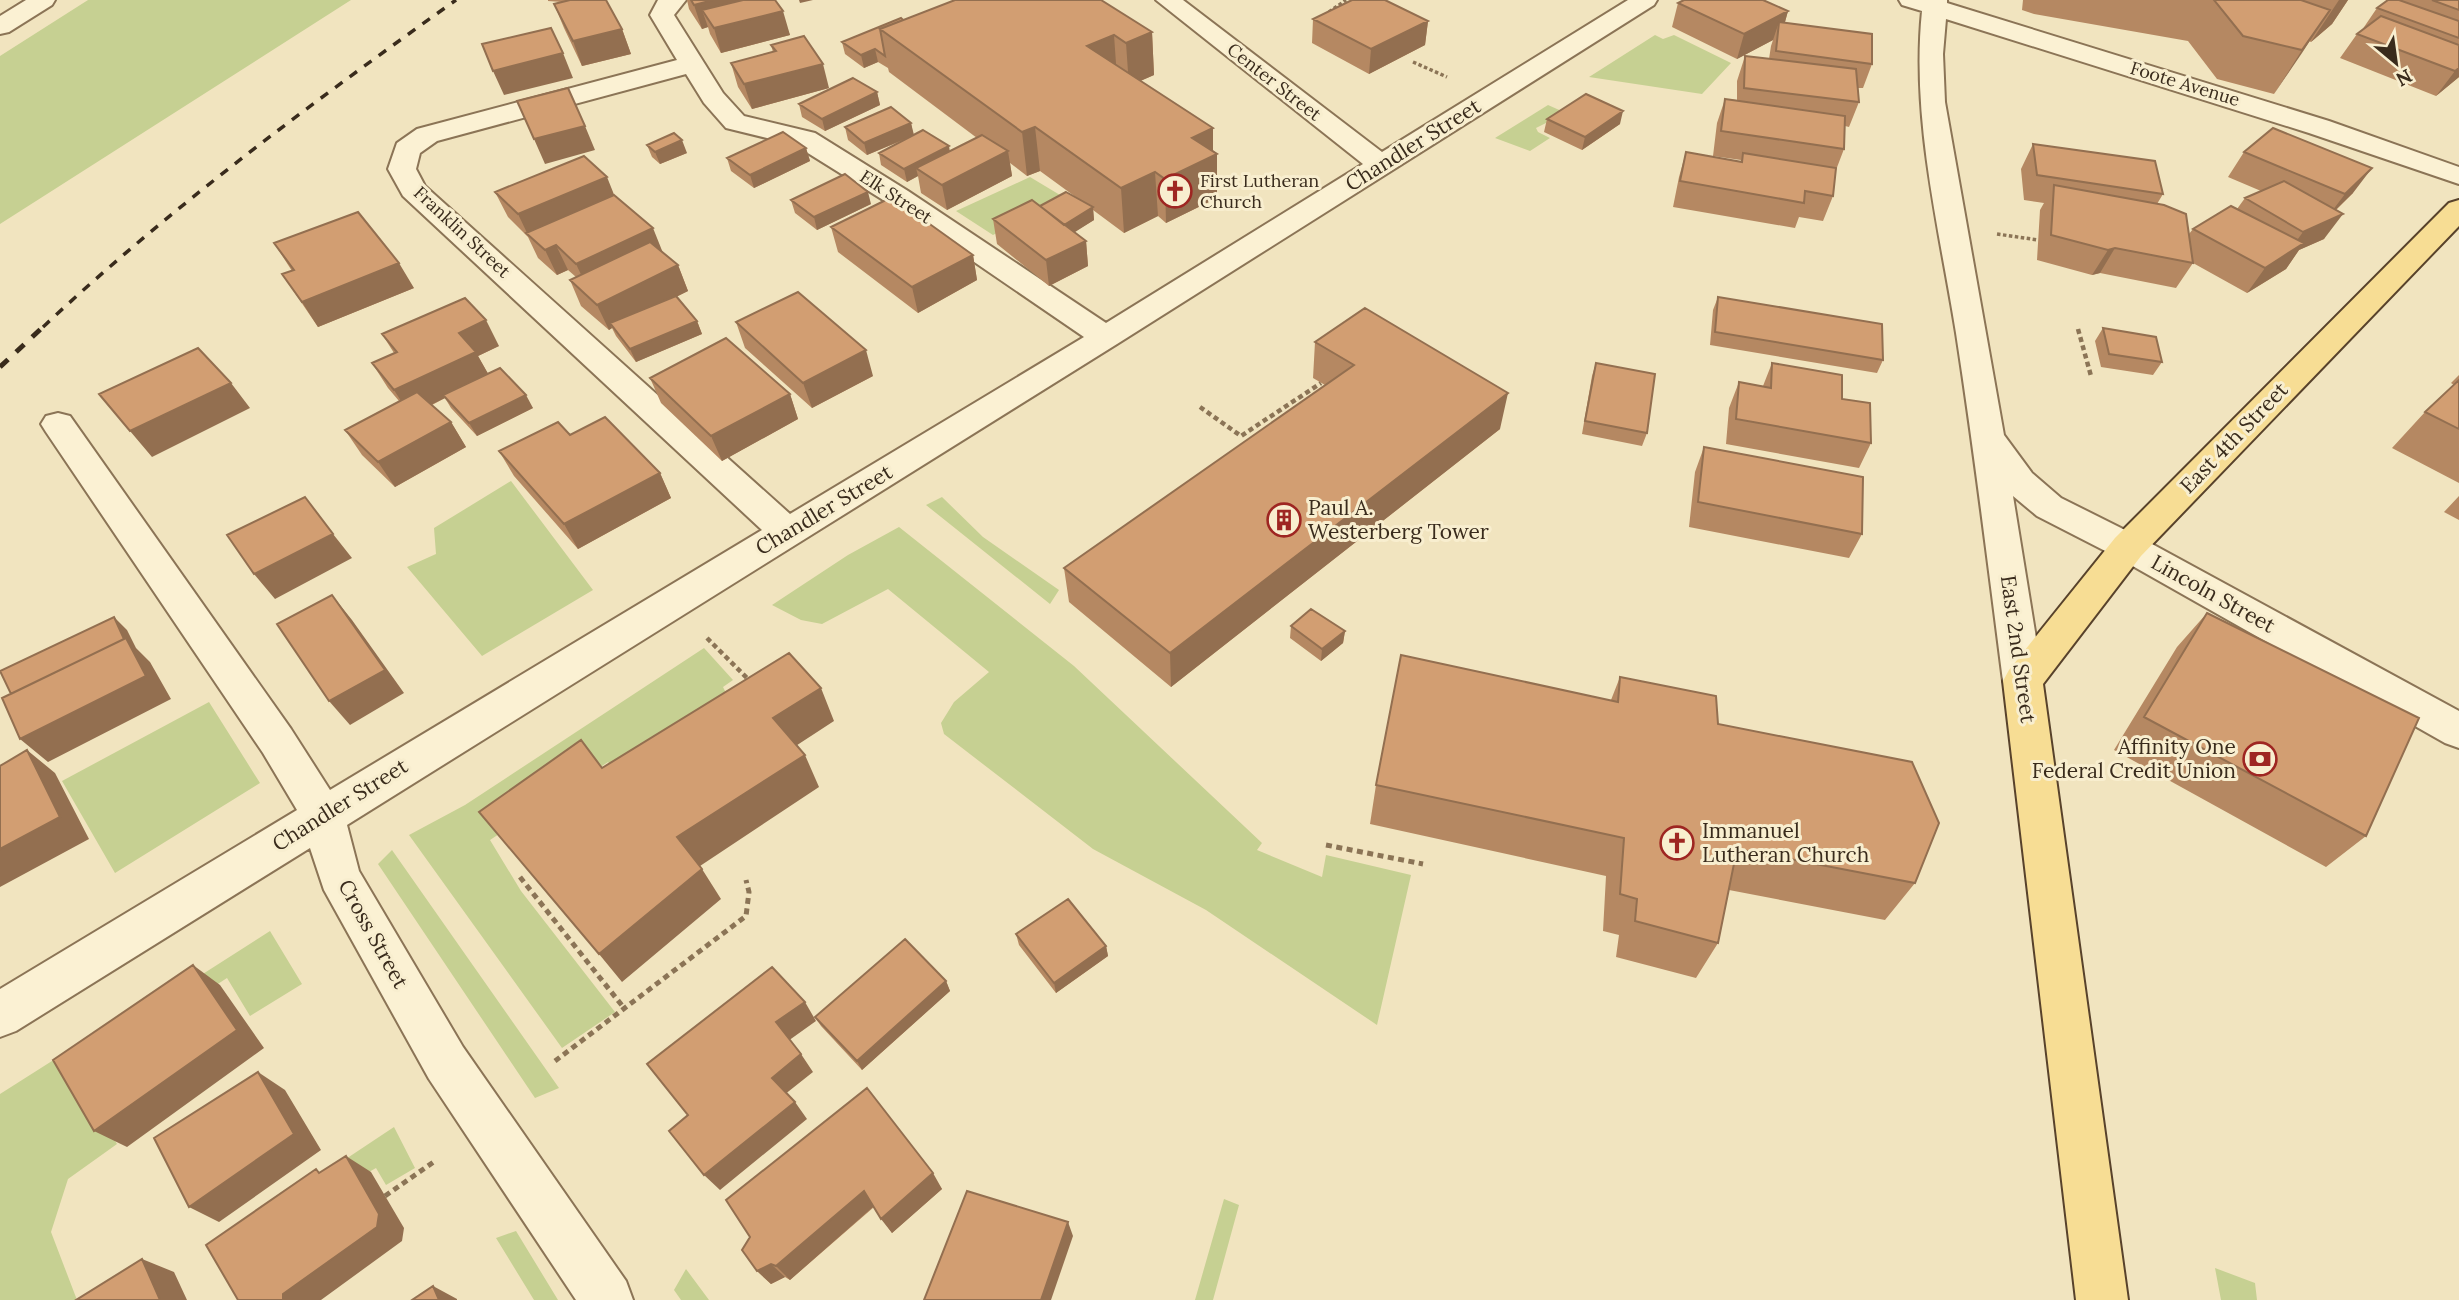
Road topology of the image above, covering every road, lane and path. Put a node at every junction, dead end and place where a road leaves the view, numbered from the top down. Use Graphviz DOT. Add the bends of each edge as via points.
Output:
graph roads {
  1 [pos="43,0"];
  2 [pos="674,0"];
  3 [pos="1168,0"];
  4 [pos="1346,0"];
  5 [pos="1645,0"];
  6 [pos="1926,2"];
  7 [pos="1335,17"];
  8 [pos="0,27"];
  9 [pos="1413,62"];
  10 [pos="693,64"];
  11 [pos="1454,80"];
  12 [pos="1381,165"];
  13 [pos="2459,176"];
  14 [pos="2459,209"];
  15 [pos="1995,234"];
  16 [pos="2038,240"];
  17 [pos="2078,329"];
  18 [pos="1106,337"];
  19 [pos="2091,376"];
  20 [pos="1321,383"];
  21 [pos="1200,407"];
  22 [pos="1269,418"];
  23 [pos="58,424"];
  24 [pos="1279,425"];
  25 [pos="1987,435"];
  26 [pos="788,532"];
  27 [pos="2128,547"];
  28 [pos="707,638"];
  29 [pos="2023,681"];
  30 [pos="742,691"];
  31 [pos="2459,732"];
  32 [pos="323,815"];
  33 [pos="1326,845"];
  34 [pos="1423,863"];
  35 [pos="520,877"];
  36 [pos="746,880"];
  37 [pos="624,1008"];
  38 [pos="0,1015"];
  39 [pos="555,1061"];
  40 [pos="435,1161"];
  41 [pos="385,1196"];
  42 [pos="607,1300"];
  43 [pos="2102,1300"];
  1 -- 8 [label="street"];
  2 -- 10 [label="street" via="662,15"];
  3 -- 12 [label="street, Center Street"];
  4 -- 7 [label="path" via="1327,14"];
  5 -- 12 [label="street, Chandler Street"];
  6 -- 13 [label="street, Foote Avenue"];
  6 -- 25 [label="street, East 2nd Street" via="1932,102"];
  9 -- 11 [label="path"];
  10 -- 18 [label="street, Elk Street" via="735,122 805,139"];
  10 -- 26 [label="street, Franklin Street" via="427,135 407,149 402,169 413,190"];
  12 -- 18 [label="street, Chandler Street"];
  14 -- 27 [label="main road, East 4th Street"];
  15 -- 16 [label="path"];
  17 -- 19 [label="path"];
  18 -- 26 [label="street, Chandler Street"];
  20 -- 22 [label="path"];
  21 -- 22 [label="path" via="1241,436"];
  22 -- 24 [label="path"];
  23 -- 32 [label="street, Cross Street"];
  25 -- 27 [label="street, Lincoln Street" via="2020,482 2049,506"];
  25 -- 29 [label="street, East 2nd Street"];
  26 -- 32 [label="street, Chandler Street"];
  27 -- 29 [label="main road, East 4th Street"];
  27 -- 31 [label="street, Lincoln Street"];
  28 -- 30 [label="path" via="753,684"];
  29 -- 43 [label="main road, East 2nd Street"];
  32 -- 38 [label="street, Chandler Street"];
  32 -- 42 [label="street, Cross Street" via="340,876 446,1063"];
  33 -- 34 [label="path"];
  35 -- 37 [label="path"];
  36 -- 37 [label="path" via="746,916"];
  37 -- 39 [label="path"];
  40 -- 41 [label="path"];
}
